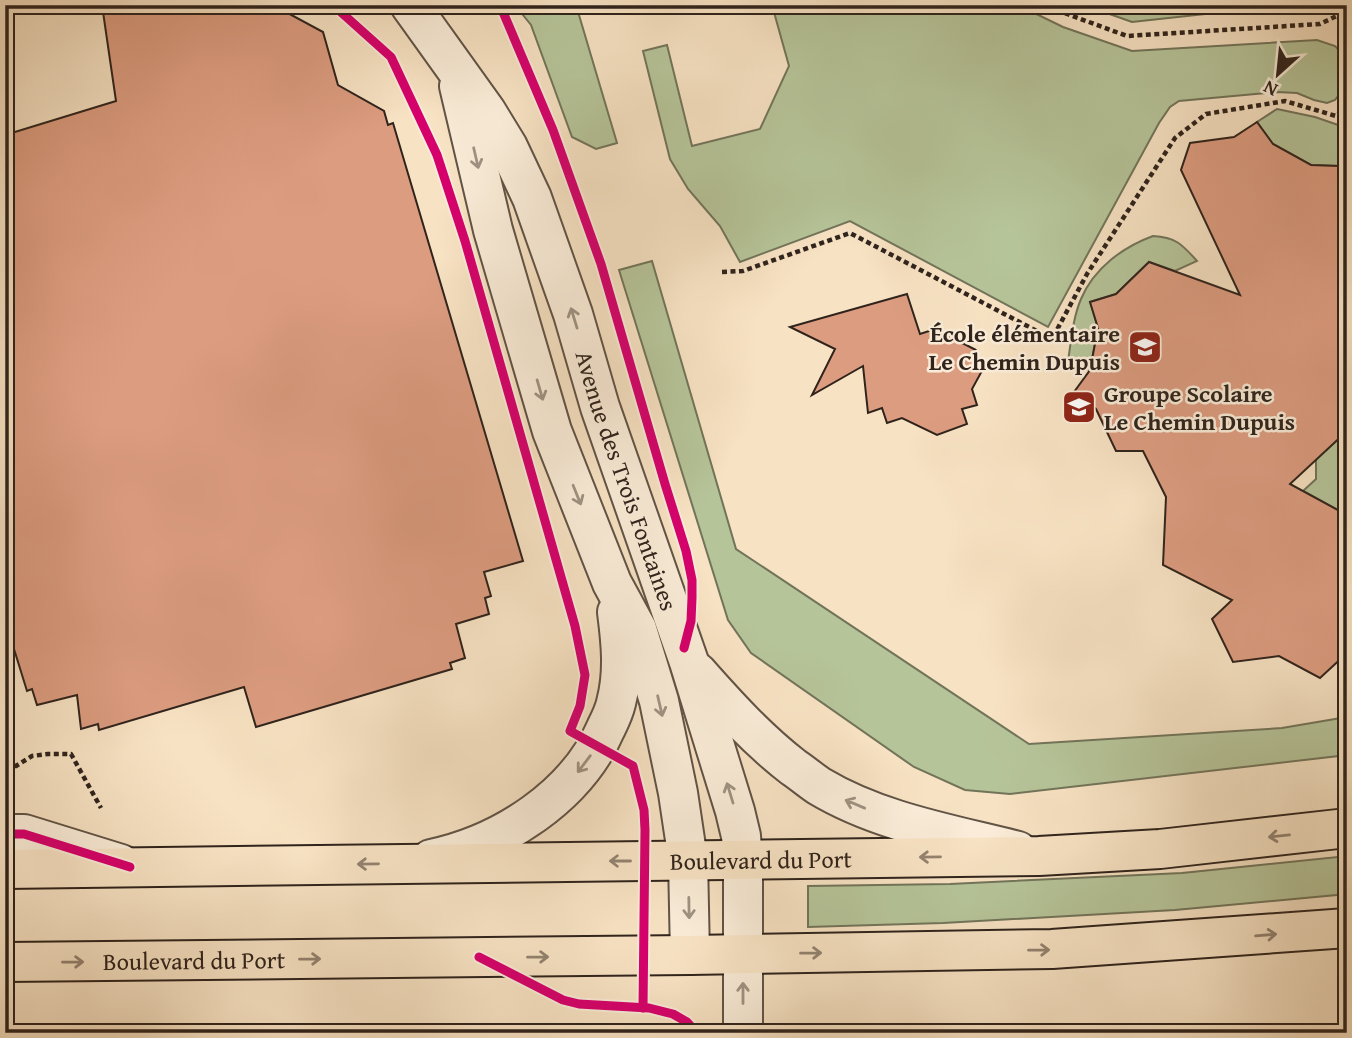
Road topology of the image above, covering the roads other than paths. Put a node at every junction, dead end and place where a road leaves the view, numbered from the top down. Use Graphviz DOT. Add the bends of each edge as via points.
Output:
graph roads {
  1 [pos="410,5"];
  2 [pos="455,67"];
  3 [pos="612,583"];
  4 [pos="689,663"];
  5 [pos="1347,828"];
  6 [pos="5,834"];
  7 [pos="1039,856"];
  8 [pos="688,860"];
  9 [pos="743,860"];
  10 [pos="412,863"];
  11 [pos="130,867"];
  12 [pos="5,869"];
  13 [pos="1347,928"];
  14 [pos="743,954"];
  15 [pos="690,955"];
  16 [pos="5,962"];
  17 [pos="743,1033"];
  1 -- 2 [label="street, Avenue des Trois Fontaines"];
  2 -- 3 [label="street, Avenue des Trois Fontaines, one-way" via="493,230 552,431"];
  4 -- 2 [label="street, Avenue des Trois Fontaines, one-way" via="532,198 501,135"];
  3 -- 8 [label="street, Avenue des Trois Fontaines, one-way" via="649,662"];
  3 -- 10 [label="street, one-way" via="621,678 616,706 598,745 560,793 533,814 475,846"];
  7 -- 4 [label="street, one-way" via="907,822 835,795 754,733"];
  9 -- 4 [label="street, Avenue des Trois Fontaines, one-way" via="738,821"];
  5 -- 7 [label="main road, Boulevard du Port, one-way" via="1160,849"];
  6 -- 11 [label="street" via="24,835"];
  7 -- 9 [label="main road, Boulevard du Port, one-way"];
  8 -- 9 [label="main road, Boulevard du Port"];
  8 -- 10 [label="main road, Boulevard du Port, one-way"];
  8 -- 15 [label="street, Avenue des Trois Fontaines, one-way"];
  9 -- 14 [label="street, Avenue des Trois Fontaines"];
  10 -- 11 [label="main road, Boulevard du Port, one-way"];
  11 -- 12 [label="main road, Boulevard du Port"];
  14 -- 13 [label="main road, Boulevard du Port, one-way" via="1052,949"];
  14 -- 15 [label="main road, Boulevard du Port"];
  17 -- 14 [label="street, Avenue des Trois Fontaines, one-way"];
  16 -- 15 [label="main road, Boulevard du Port, one-way"];
}
